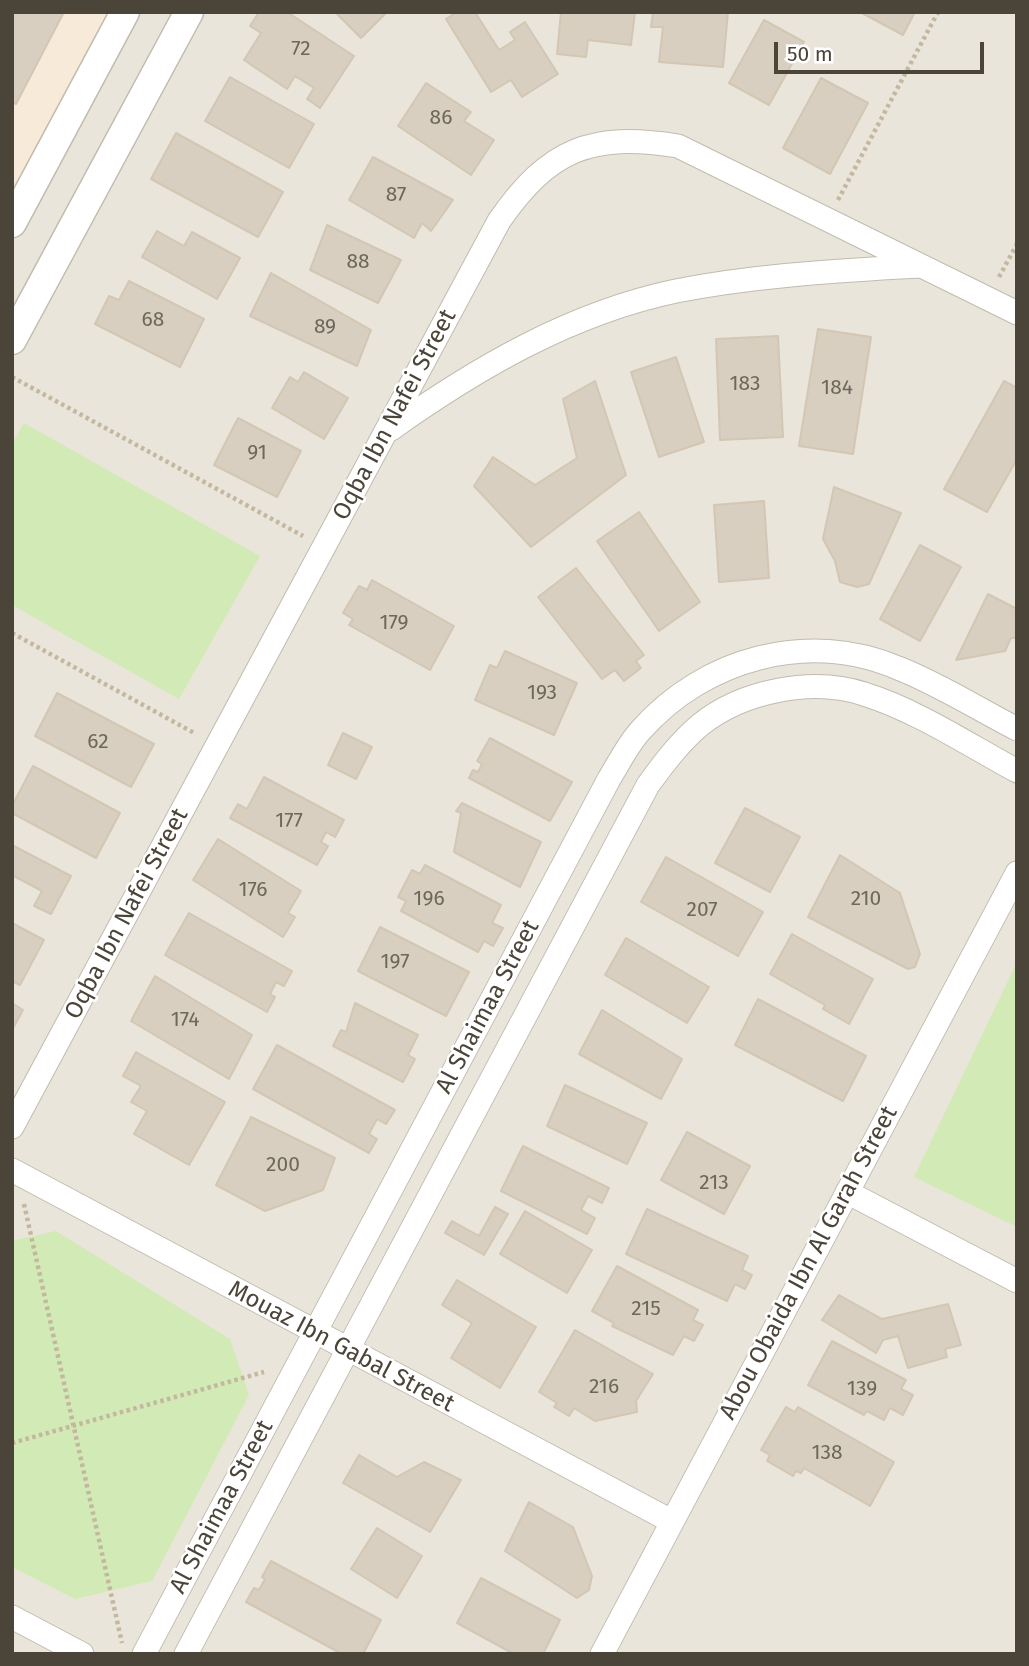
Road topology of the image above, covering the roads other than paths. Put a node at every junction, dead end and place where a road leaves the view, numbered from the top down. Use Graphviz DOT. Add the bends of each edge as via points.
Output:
graph roads {
  1 [pos="125,12"];
  2 [pos="189,12"];
  3 [pos="12,223"];
  4 [pos="923,266"];
  5 [pos="1017,313"];
  6 [pos="12,340"];
  7 [pos="385,433"];
  8 [pos="1017,729"];
  9 [pos="1017,771"];
  10 [pos="1017,873"];
  11 [pos="12,1127"];
  12 [pos="15,1172"];
  13 [pos="847,1192"];
  14 [pos="1017,1281"];
  15 [pos="315,1333"];
  16 [pos="348,1351"];
  17 [pos="671,1521"];
  18 [pos="12,1617"];
  19 [pos="82,1654"];
  20 [pos="144,1654"];
  21 [pos="186,1654"];
  22 [pos="602,1654"];
  1 -- 3 [label="street"];
  2 -- 6 [label="street"];
  4 -- 5 [label="street, Oqba Ibn Nafei Street"];
  4 -- 7 [label="street" via="753,278 673,292 596,315 521,346 451,386"];
  4 -- 7 [label="street, Oqba Ibn Nafei Street" via="678,146 636,139 595,144 556,160 523,187 499,221"];
  7 -- 11 [label="street, Oqba Ibn Nafei Street"];
  8 -- 15 [label="street, Al Shaimaa Street" via="898,667 843,652 786,651 731,665 681,692 640,731 610,779"];
  9 -- 16 [label="street, Al Shaimaa Street" via="899,707 860,692 820,687 778,690 738,703 702,723 672,751 648,785"];
  10 -- 13 [label="street, Abou Obaida Ibn Al Garah Street"];
  12 -- 15 [label="street, Mouaz Ibn Gabal Street"];
  13 -- 14 [label="street"];
  13 -- 17 [label="street, Abou Obaida Ibn Al Garah Street"];
  15 -- 16 [label="street, Mouaz Ibn Gabal Street"];
  15 -- 20 [label="street, Al Shaimaa Street"];
  16 -- 17 [label="street, Mouaz Ibn Gabal Street"];
  16 -- 21 [label="street, Al Shaimaa Street"];
  17 -- 22 [label="street, Abou Obaida Ibn Al Garah Street"];
  18 -- 19 [label="street"];
}
